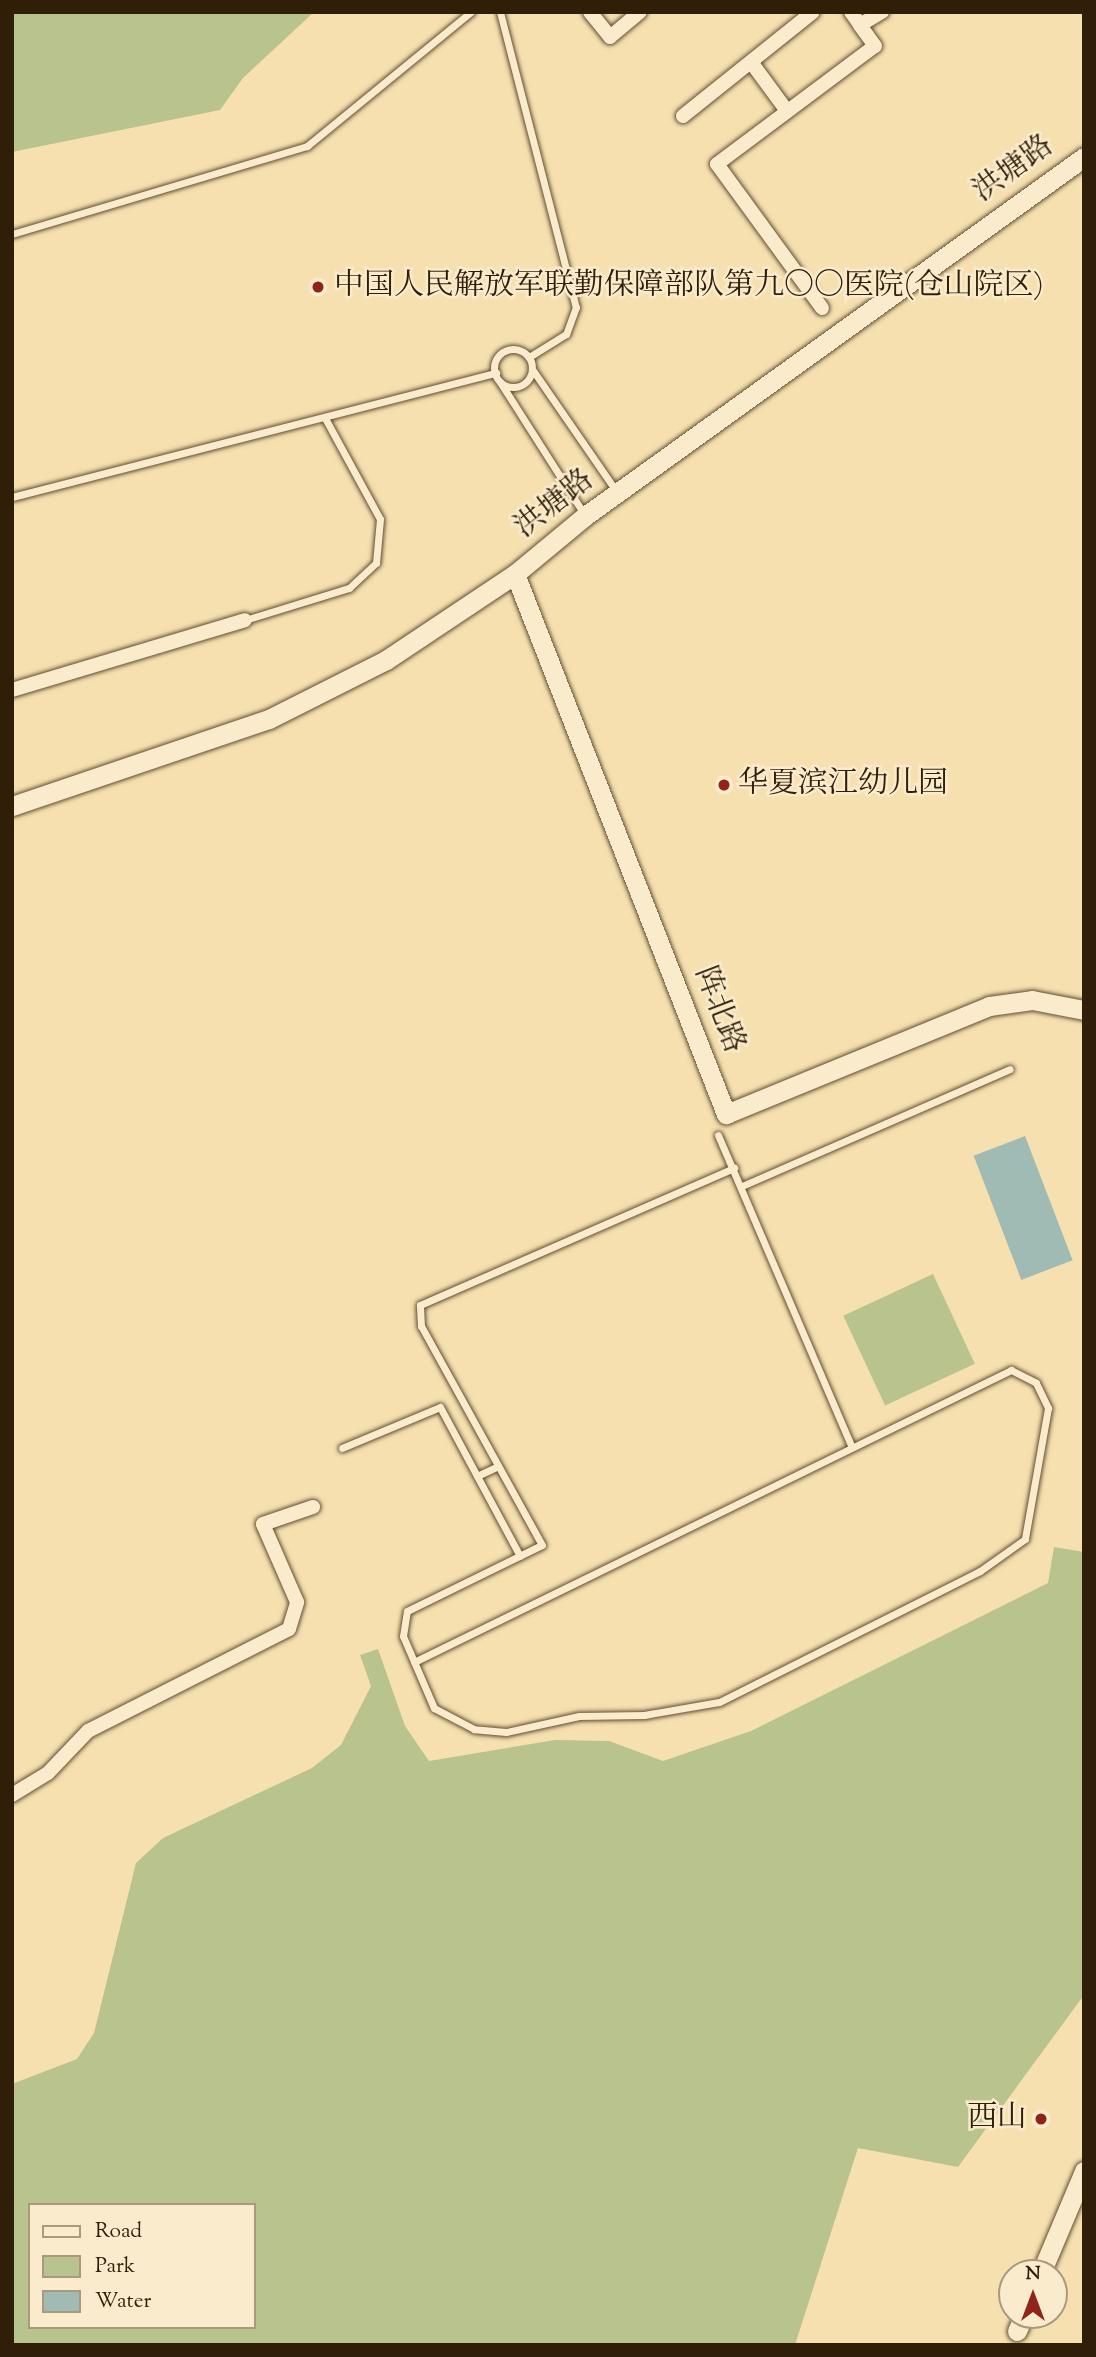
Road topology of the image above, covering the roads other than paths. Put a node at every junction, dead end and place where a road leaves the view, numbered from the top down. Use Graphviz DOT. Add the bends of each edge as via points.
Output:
graph roads {
  1 [pos="471,12"];
  2 [pos="500,12"];
  3 [pos="590,12"];
  4 [pos="640,12"];
  5 [pos="813,12"];
  6 [pos="851,12"];
  7 [pos="882,12"];
  8 [pos="860,25"];
  9 [pos="751,62"];
  10 [pos="787,111"];
  11 [pos="683,116"];
  12 [pos="1084,157"];
  13 [pos="12,234"];
  14 [pos="822,308"];
  15 [pos="529,357"];
  16 [pos="532,369"];
  17 [pos="496,373"];
  18 [pos="500,382"];
  19 [pos="325,418"];
  20 [pos="617,493"];
  21 [pos="12,498"];
  22 [pos="585,516"];
  23 [pos="515,574"];
  24 [pos="245,620"];
  25 [pos="12,690"];
  26 [pos="12,806"];
  27 [pos="1084,1010"];
  28 [pos="1010,1069"];
  29 [pos="718,1135"];
  30 [pos="734,1168"];
  31 [pos="742,1186"];
  32 [pos="851,1445"];
  33 [pos="342,1448"];
  34 [pos="498,1466"];
  35 [pos="477,1476"];
  36 [pos="313,1507"];
  37 [pos="520,1556"];
  38 [pos="414,1662"];
  39 [pos="12,1795"];
  40 [pos="1084,2171"];
  41 [pos="1047,2259"];
  1 -- 13 [label="lane" via="307,146"];
  2 -- 15 [label="lane" via="576,307 571,330"];
  3 -- 4 [label="street" via="610,37"];
  5 -- 9 [label="street"];
  6 -- 8 [label="street"];
  7 -- 8 [label="street"];
  8 -- 10 [label="street" via="875,46"];
  9 -- 10 [label="street"];
  9 -- 11 [label="street"];
  10 -- 14 [label="street" via="717,164"];
  12 -- 20 [label="street, 洪塘路"];
  15 -- 16 [label="lane"];
  15 -- 17 [label="lane" via="507,351 497,358"];
  16 -- 18 [label="lane" via="523,384"];
  16 -- 20 [label="lane"];
  17 -- 18 [label="lane"];
  17 -- 19 [label="lane"];
  18 -- 22 [label="lane"];
  19 -- 21 [label="lane"];
  19 -- 24 [label="lane" via="380,519 376,563 349,588"];
  20 -- 22 [label="street, 洪塘路"];
  22 -- 23 [label="street, 洪塘路"];
  23 -- 26 [label="street, 洪塘路" via="386,660 298,707"];
  23 -- 27 [label="street, 阵北路" via="726,1114 989,1006 1032,1000"];
  24 -- 25 [label="street"];
  28 -- 31 [label="lane"];
  29 -- 30 [label="lane"];
  30 -- 31 [label="lane"];
  30 -- 34 [label="lane" via="420,1304 421,1326"];
  31 -- 32 [label="lane"];
  32 -- 38 [label="lane"];
  32 -- 38 [label="lane" via="1011,1370 1036,1383 1048,1408 1030,1529 1019,1547 719,1702 490,1731 443,1716 428,1698"];
  33 -- 35 [label="lane" via="440,1407"];
  34 -- 35 [label="lane"];
  34 -- 37 [label="lane" via="542,1545"];
  35 -- 37 [label="lane"];
  36 -- 39 [label="street" via="263,1524 297,1602 289,1629 88,1731 48,1773"];
  37 -- 38 [label="lane" via="407,1611 401,1626"];
  40 -- 41 [label="street"];
}
